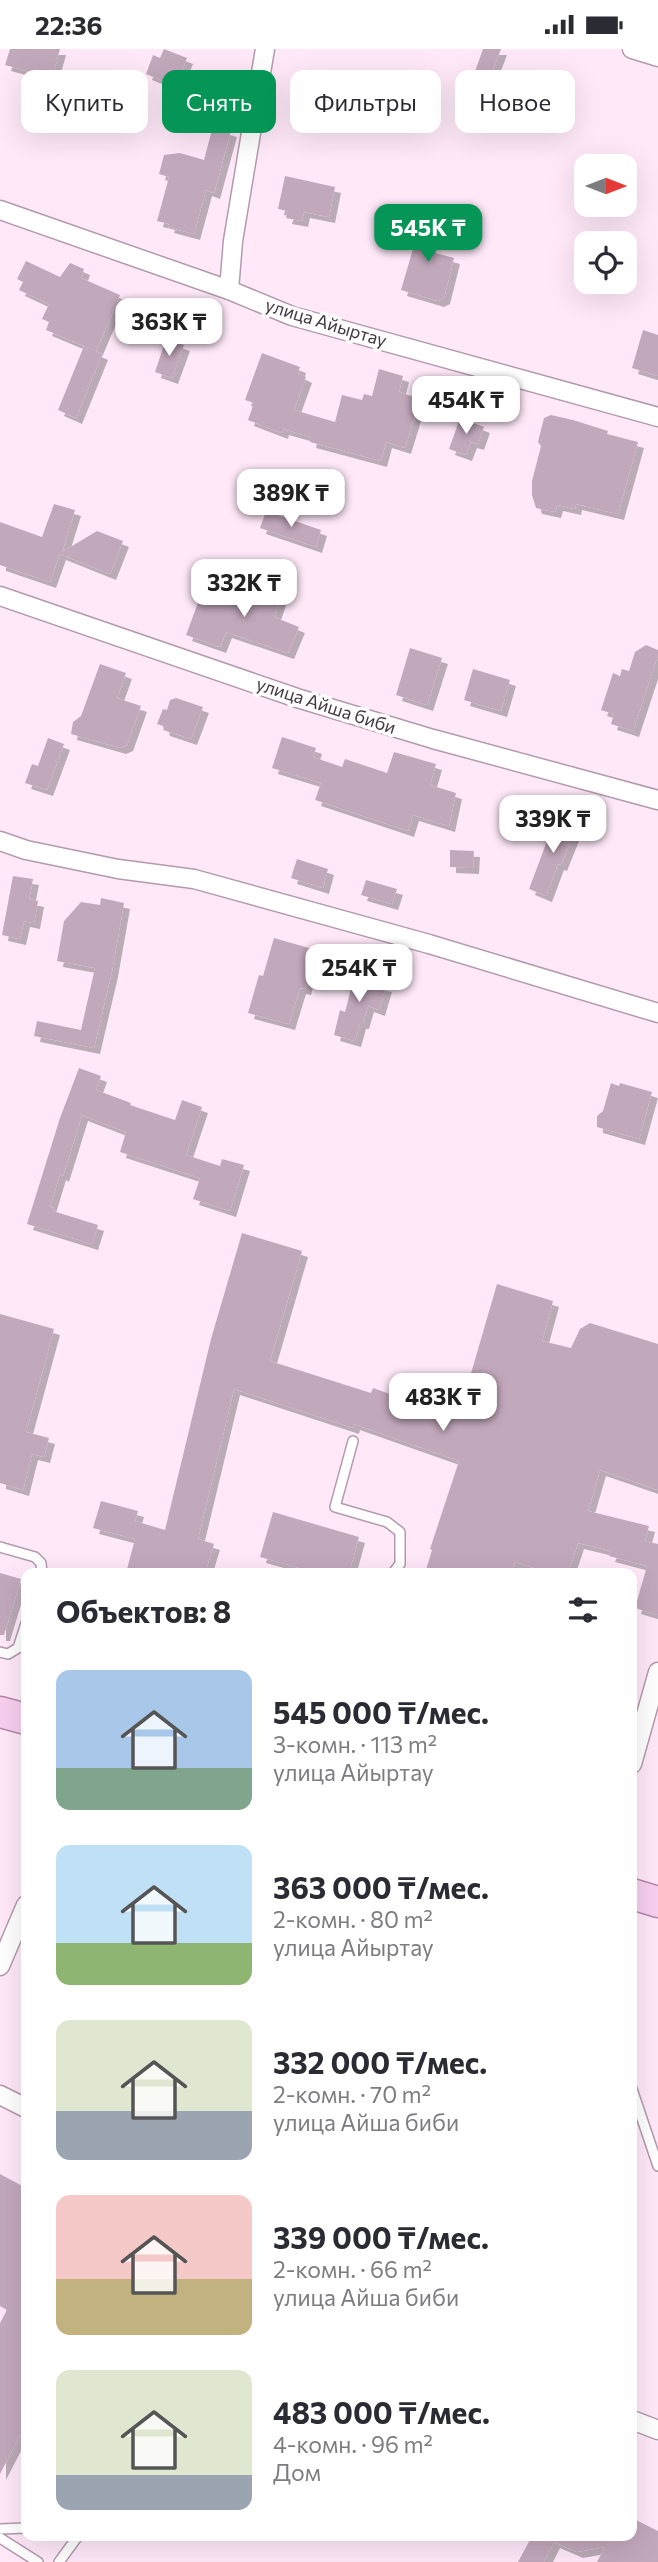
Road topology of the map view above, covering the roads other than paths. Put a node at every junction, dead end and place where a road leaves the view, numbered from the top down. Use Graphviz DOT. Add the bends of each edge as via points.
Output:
graph roads {
  1 [pos="265,49"];
  2 [pos="632,49"];
  3 [pos="658,57"];
  4 [pos="0,210"];
  5 [pos="229,290"];
  6 [pos="658,417"];
  7 [pos="0,596"];
  8 [pos="658,800"];
  9 [pos="0,841"];
  10 [pos="658,1013"];
  11 [pos="354,1441"];
  12 [pos="0,1548"];
  13 [pos="42,1568"];
  14 [pos="397,1568"];
  15 [pos="21,1639"];
  16 [pos="0,1652"];
  17 [pos="658,1672"];
  18 [pos="0,1711"];
  19 [pos="21,1717"];
  20 [pos="637,1746"];
  21 [pos="637,1896"];
  22 [pos="658,1902"];
  23 [pos="21,1917"];
  24 [pos="0,1966"];
  25 [pos="0,2095"];
  26 [pos="637,2104"];
  27 [pos="21,2106"];
  28 [pos="658,2166"];
  29 [pos="637,2422"];
  30 [pos="658,2430"];
  31 [pos="21,2528"];
  32 [pos="0,2529"];
  33 [pos="0,2538"];
  34 [pos="74,2541"];
  35 [pos="38,2562"];
  36 [pos="59,2562"];
  1 -- 5 [label="street"];
  2 -- 3 [label="street"];
  4 -- 5 [label="street, улица Айыртау"];
  5 -- 6 [label="street, улица Айыртау" via="292,316"];
  7 -- 8 [label="street, улица Айша биби" via="309,701"];
  9 -- 10 [label="street" via="118,869 194,879"];
  11 -- 14 [label="lane" via="335,1507 387,1522 400,1532"];
  12 -- 13 [label="lane" via="35,1557"];
  15 -- 16 [label="lane" via="18,1649"];
  17 -- 20 [label="street"];
  18 -- 19 [label="main road"];
  21 -- 22 [label="main road"];
  23 -- 24 [label="street"];
  25 -- 27 [label="street"];
  26 -- 28 [label="lane"];
  29 -- 30 [label="street"];
  31 -- 32 [label="lane"];
  33 -- 35 [label="lane"];
  34 -- 36 [label="lane"];
}
